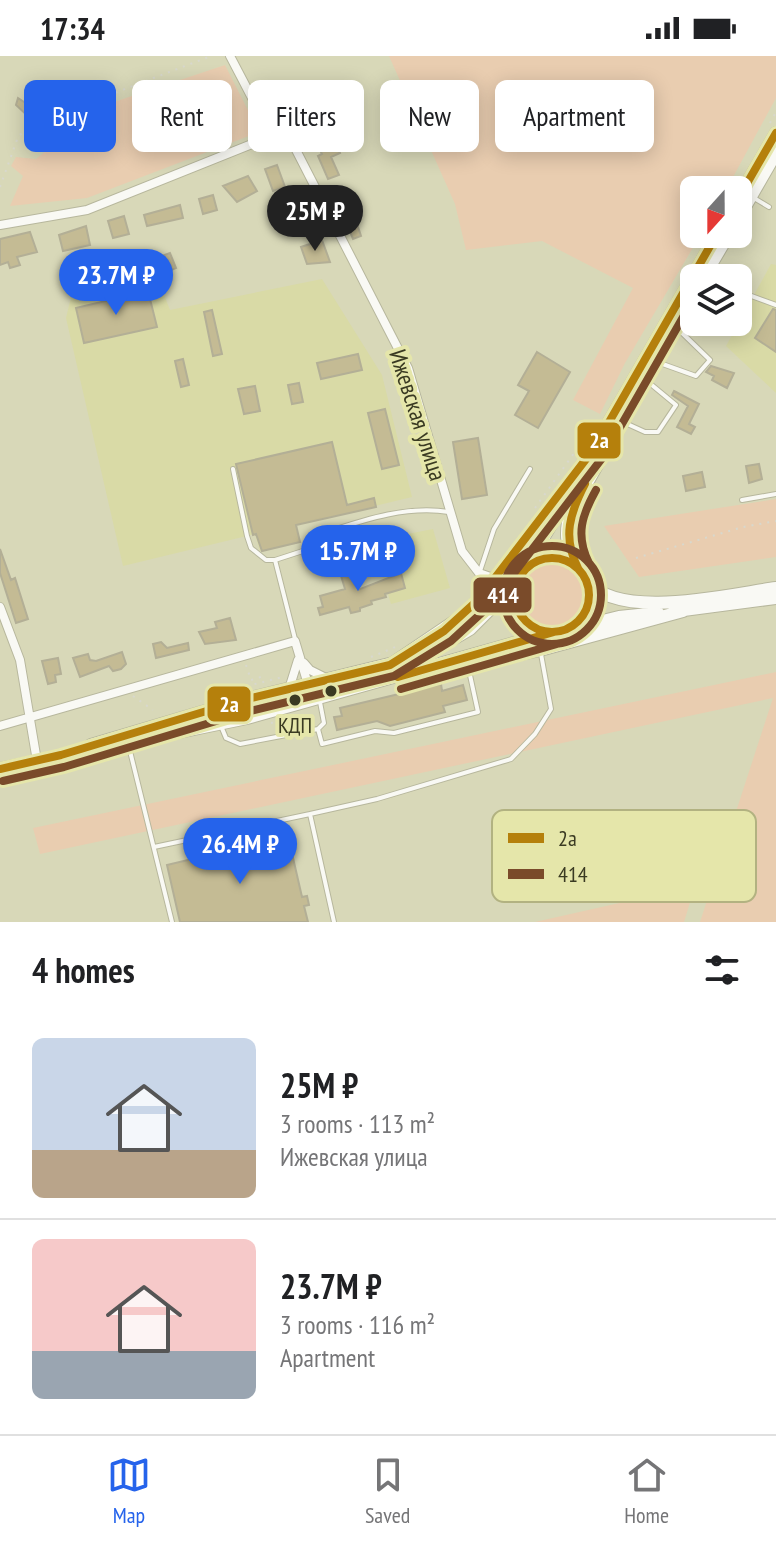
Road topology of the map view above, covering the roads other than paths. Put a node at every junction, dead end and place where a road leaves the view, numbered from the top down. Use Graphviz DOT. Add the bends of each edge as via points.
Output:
graph roads {
  1 [pos="230,56"];
  2 [pos="248,90"];
  3 [pos="776,133"];
  4 [pos="248,146"];
  5 [pos="297,152"];
  6 [pos="774,160"];
  7 [pos="752,182"];
  8 [pos="752,188"];
  9 [pos="752,201"];
  10 [pos="769,207"];
  11 [pos="0,225"];
  12 [pos="709,248"];
  13 [pos="752,296"];
  14 [pos="776,305"];
  15 [pos="680,318"];
  16 [pos="675,326"];
  17 [pos="654,362"];
  18 [pos="644,379"];
  19 [pos="621,421"];
  20 [pos="593,450"];
  21 [pos="233,469"];
  22 [pos="530,469"];
  23 [pos="776,494"];
  24 [pos="742,500"];
  25 [pos="449,512"];
  26 [pos="275,560"];
  27 [pos="479,573"];
  28 [pos="582,573"];
  29 [pos="520,576"];
  30 [pos="496,579"];
  31 [pos="776,588"];
  32 [pos="486,591"];
  33 [pos="776,598"];
  34 [pos="0,607"];
  35 [pos="683,611"];
  36 [pos="560,631"];
  37 [pos="295,641"];
  38 [pos="540,650"];
  39 [pos="299,655"];
  40 [pos="390,665"];
  41 [pos="468,665"];
  42 [pos="395,678"];
  43 [pos="332,681"];
  44 [pos="309,687"];
  45 [pos="288,691"];
  46 [pos="316,700"];
  47 [pos="30,718"];
  48 [pos="221,724"];
  49 [pos="0,726"];
  50 [pos="318,729"];
  51 [pos="128,744"];
  52 [pos="61,755"];
  53 [pos="37,761"];
  54 [pos="0,769"];
  55 [pos="310,814"];
  56 [pos="154,847"];
  57 [pos="172,922"];
  58 [pos="334,922"];
  1 -- 2 [label="street, Ижевская улица"];
  3 -- 7 [label="main road"];
  4 -- 11 [label="street" via="87,210"];
  5 -- 25 [label="street, Ижевская улица" via="408,368"];
  6 -- 8 [label="main road"];
  9 -- 10 [label="lane"];
  12 -- 20 [label="main road"];
  13 -- 14 [label="lane"];
  15 -- 16 [label="main road"];
  16 -- 17 [label="main road"];
  16 -- 17 [label="lane" via="710,360 706,368 696,376"];
  17 -- 18 [label="main road"];
  18 -- 19 [label="main road"];
  18 -- 19 [label="lane" via="676,405 658,432"];
  19 -- 28 [label="main road" via="567,524 567,544"];
  20 -- 29 [label="main road"];
  20 -- 30 [label="main road"];
  21 -- 26 [label="lane" via="251,548 266,560"];
  22 -- 27 [label="lane" via="494,529"];
  23 -- 24 [label="lane"];
  25 -- 26 [label="lane" via="420,507 367,520 318,535 312,548"];
  25 -- 27 [label="street, Ижевская улица" via="462,551"];
  26 -- 37 [label="lane"];
  27 -- 30 [label="street"];
  27 -- 32 [label="street, Ижевская улица"];
  28 -- 29 [label="main road" via="560,558 547,558"];
  28 -- 31 [label="main road" via="606,596 629,601"];
  28 -- 36 [label="main road" via="590,598 586,611"];
  29 -- 30 [label="street"];
  29 -- 36 [label="main road" via="515,601 524,620 534,628"];
  29 -- 40 [label="main road" via="482,619 441,648"];
  30 -- 32 [label="main road"];
  32 -- 40 [label="main road" via="444,631"];
  33 -- 35 [label="main road"];
  34 -- 47 [label="street" via="20,660"];
  35 -- 36 [label="main road" via="619,617"];
  35 -- 38 [label="main road"];
  36 -- 42 [label="main road"];
  37 -- 39 [label="street"];
  37 -- 47 [label="street"];
  38 -- 41 [label="main road"];
  38 -- 55 [label="lane" via="551,709 511,759"];
  39 -- 43 [label="street" via="310,670"];
  39 -- 44 [label="street"];
  39 -- 45 [label="street"];
  40 -- 43 [label="main road"];
  41 -- 42 [label="main road"];
  41 -- 50 [label="lane" via="478,712 322,744"];
  42 -- 46 [label="main road"];
  43 -- 44 [label="main road"];
  44 -- 45 [label="main road"];
  44 -- 46 [label="street"];
  45 -- 52 [label="main road"];
  46 -- 48 [label="main road"];
  46 -- 50 [label="lane" via="324,723"];
  47 -- 49 [label="street"];
  47 -- 53 [label="street"];
  48 -- 50 [label="lane" via="226,738 240,744"];
  48 -- 51 [label="main road"];
  51 -- 52 [label="main road"];
  51 -- 56 [label="lane"];
  52 -- 53 [label="main road"];
  53 -- 54 [label="main road"];
  55 -- 56 [label="lane"];
  55 -- 58 [label="lane"];
  56 -- 57 [label="lane"];
}
